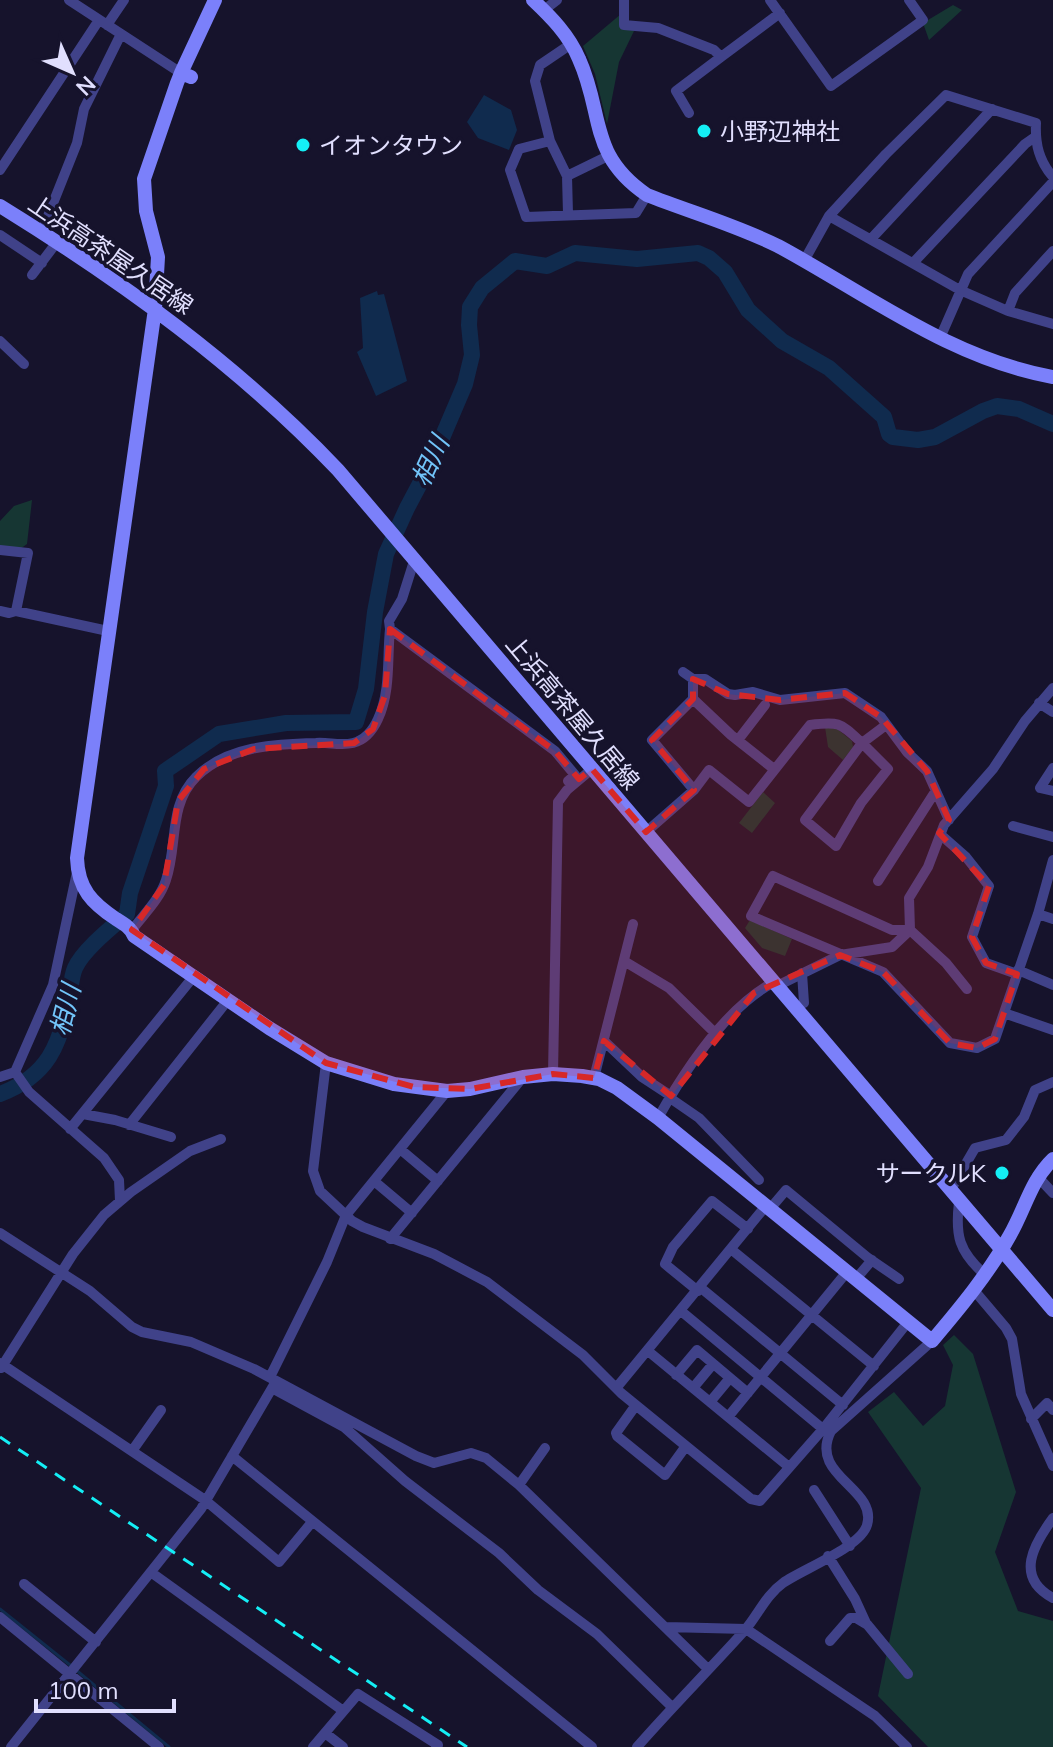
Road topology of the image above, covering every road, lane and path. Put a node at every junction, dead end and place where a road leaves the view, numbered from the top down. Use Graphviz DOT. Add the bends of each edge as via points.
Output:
graph roads {
  1 [pos="69,0"];
  2 [pos="124,0"];
  3 [pos="215,0"];
  4 [pos="557,0"];
  5 [pos="624,0"];
  6 [pos="770,0"];
  7 [pos="909,0"];
  8 [pos="538,5"];
  9 [pos="780,13"];
  10 [pos="103,22"];
  11 [pos="121,34"];
  12 [pos="571,44"];
  13 [pos="721,57"];
  14 [pos="186,75"];
  15 [pos="992,109"];
  16 [pos="689,113"];
  17 [pos="1035,137"];
  18 [pos="550,141"];
  19 [pos="608,156"];
  20 [pos="0,170"];
  21 [pos="567,176"];
  22 [pos="1053,180"];
  23 [pos="647,195"];
  24 [pos="0,206"];
  25 [pos="568,214"];
  26 [pos="829,216"];
  27 [pos="42,231"];
  28 [pos="0,235"];
  29 [pos="871,239"];
  30 [pos="57,242"];
  31 [pos="1053,251"];
  32 [pos="804,261"];
  33 [pos="42,263"];
  34 [pos="913,263"];
  35 [pos="32,275"];
  36 [pos="960,290"];
  37 [pos="155,309"];
  38 [pos="1008,311"];
  39 [pos="1053,324"];
  40 [pos="940,338"];
  41 [pos="0,341"];
  42 [pos="24,364"];
  43 [pos="1053,377"];
  44 [pos="0,550"];
  45 [pos="410,552"];
  46 [pos="0,611"];
  47 [pos="16,611"];
  48 [pos="390,629"];
  49 [pos="108,631"];
  50 [pos="683,672"];
  51 [pos="693,679"];
  52 [pos="1053,688"];
  53 [pos="693,699"];
  54 [pos="1039,703"];
  55 [pos="765,705"];
  56 [pos="1053,712"];
  57 [pos="886,725"];
  58 [pos="738,740"];
  59 [pos="862,743"];
  60 [pos="1053,768"];
  61 [pos="592,769"];
  62 [pos="774,769"];
  63 [pos="694,790"];
  64 [pos="1053,791"];
  65 [pos="935,792"];
  66 [pos="558,802"];
  67 [pos="949,820"];
  68 [pos="1013,826"];
  69 [pos="646,832"];
  70 [pos="941,835"];
  71 [pos="1053,837"];
  72 [pos="1053,860"];
  73 [pos="77,869"];
  74 [pos="1051,876"];
  75 [pos="878,881"];
  76 [pos="1038,914"];
  77 [pos="1053,919"];
  78 [pos="633,924"];
  79 [pos="130,929"];
  80 [pos="910,930"];
  81 [pos="840,955"];
  82 [pos="624,961"];
  83 [pos="1017,972"];
  84 [pos="802,973"];
  85 [pos="194,976"];
  86 [pos="775,984"];
  87 [pos="1053,985"];
  88 [pos="967,989"];
  89 [pos="228,1000"];
  90 [pos="804,1003"];
  91 [pos="1004,1013"];
  92 [pos="1053,1030"];
  93 [pos="716,1034"];
  94 [pos="604,1041"];
  95 [pos="326,1063"];
  96 [pos="15,1072"];
  97 [pos="553,1074"];
  98 [pos="0,1077"];
  99 [pos="523,1077"];
  100 [pos="594,1078"];
  101 [pos="1053,1082"];
  102 [pos="447,1091"];
  103 [pos="670,1097"];
  104 [pos="83,1114"];
  105 [pos="658,1118"];
  106 [pos="129,1125"];
  107 [pos="70,1129"];
  108 [pos="171,1137"];
  109 [pos="221,1139"];
  110 [pos="400,1149"];
  111 [pos="1053,1159"];
  112 [pos="1037,1176"];
  113 [pos="759,1180"];
  114 [pos="374,1181"];
  115 [pos="438,1181"];
  116 [pos="1053,1193"];
  117 [pos="954,1197"];
  118 [pos="120,1201"];
  119 [pos="767,1208"];
  120 [pos="412,1213"];
  121 [pos="346,1215"];
  122 [pos="748,1229"];
  123 [pos="0,1233"];
  124 [pos="390,1239"];
  125 [pos="732,1250"];
  126 [pos="1001,1251"];
  127 [pos="872,1260"];
  128 [pos="61,1273"];
  129 [pos="984,1274"];
  130 [pos="850,1277"];
  131 [pos="899,1279"];
  132 [pos="973,1289"];
  133 [pos="699,1290"];
  134 [pos="1053,1310"];
  135 [pos="681,1311"];
  136 [pos="812,1315"];
  137 [pos="908,1322"];
  138 [pos="932,1341"];
  139 [pos="648,1351"];
  140 [pos="780,1354"];
  141 [pos="713,1364"];
  142 [pos="1,1366"];
  143 [pos="874,1366"];
  144 [pos="676,1375"];
  145 [pos="730,1378"];
  146 [pos="761,1378"];
  147 [pos="273,1382"];
  148 [pos="617,1387"];
  149 [pos="693,1388"];
  150 [pos="748,1393"];
  151 [pos="710,1402"];
  152 [pos="636,1405"];
  153 [pos="843,1405"];
  154 [pos="161,1410"];
  155 [pos="1053,1410"];
  156 [pos="728,1417"];
  157 [pos="1031,1419"];
  158 [pos="827,1430"];
  159 [pos="686,1446"];
  160 [pos="545,1448"];
  161 [pos="132,1451"];
  162 [pos="232,1456"];
  163 [pos="1053,1466"];
  164 [pos="789,1467"];
  165 [pos="519,1485"];
  166 [pos="814,1490"];
  167 [pos="205,1500"];
  168 [pos="1053,1518"];
  169 [pos="312,1522"];
  170 [pos="850,1546"];
  171 [pos="828,1556"];
  172 [pos="152,1573"];
  173 [pos="24,1584"];
  174 [pos="1053,1598"];
  175 [pos="0,1617"];
  176 [pos="868,1625"];
  177 [pos="666,1627"];
  178 [pos="746,1629"];
  179 [pos="830,1641"];
  180 [pos="96,1642"];
  181 [pos="708,1669"];
  182 [pos="73,1671"];
  183 [pos="908,1674"];
  184 [pos="672,1707"];
  185 [pos="342,1710"];
  186 [pos="325,1733"];
  187 [pos="11,1747"];
  188 [pos="159,1747"];
  189 [pos="313,1747"];
  190 [pos="343,1747"];
  191 [pos="436,1747"];
  192 [pos="592,1747"];
  193 [pos="637,1747"];
  194 [pos="907,1747"];
  1 -- 10 [label="street"];
  2 -- 10 [label="street"];
  3 -- 14 [label="street"];
  4 -- 8 [label="street"];
  5 -- 13 [label="street" via="624,25 658,28"];
  6 -- 9 [label="street"];
  7 -- 9 [label="street" via="923,20 831,86"];
  8 -- 12 [label="street"];
  9 -- 13 [label="street"];
  10 -- 11 [label="street"];
  10 -- 20 [label="street"];
  11 -- 14 [label="street"];
  11 -- 27 [label="street" via="84,109 77,145"];
  12 -- 18 [label="street" via="540,65 535,81"];
  12 -- 19 [label="street"];
  13 -- 16 [label="street" via="676,91"];
  14 -- 37 [label="street" via="144,179 158,257"];
  15 -- 17 [label="street" via="1036,123"];
  15 -- 26 [label="street" via="946,95"];
  15 -- 29 [label="street"];
  17 -- 22 [label="street"];
  17 -- 34 [label="street"];
  18 -- 21 [label="street"];
  18 -- 25 [label="street" via="519,149 510,170 526,217"];
  19 -- 21 [label="street"];
  19 -- 23 [label="street"];
  21 -- 25 [label="street"];
  22 -- 36 [label="street" via="968,274"];
  23 -- 25 [label="street" via="636,213"];
  23 -- 32 [label="street" via="766,240"];
  24 -- 27 [label="street, 上浜高茶屋久居線"];
  26 -- 29 [label="street"];
  26 -- 32 [label="street"];
  27 -- 30 [label="street, 上浜高茶屋久居線"];
  28 -- 33 [label="street"];
  29 -- 34 [label="street"];
  30 -- 33 [label="street"];
  30 -- 37 [label="street, 上浜高茶屋久居線"];
  31 -- 38 [label="street" via="1015,293"];
  32 -- 40 [label="street"];
  33 -- 35 [label="street"];
  34 -- 36 [label="street"];
  36 -- 38 [label="street"];
  36 -- 40 [label="street"];
  37 -- 45 [label="street, 上浜高茶屋久居線" via="307,437"];
  37 -- 49 [label="street"];
  38 -- 39 [label="street"];
  40 -- 43 [label="street" via="1000,364"];
  41 -- 42 [label="street"];
  44 -- 47 [label="street" via="28,553"];
  45 -- 48 [label="street" via="402,599"];
  45 -- 61 [label="street, 上浜高茶屋久居線"];
  46 -- 47 [label="street"];
  47 -- 49 [label="street"];
  48 -- 66 [label="street" via="555,751 575,775 557,791"];
  48 -- 79 [label="street" via="385,695 373,729 354,743 254,749 229,754 204,769 178,801 164,885"];
  49 -- 73 [label="street"];
  50 -- 51 [label="street"];
  51 -- 53 [label="street"];
  51 -- 57 [label="street" via="705,679 728,694 753,692 780,700 842,693"];
  52 -- 54 [label="street"];
  53 -- 58 [label="street"];
  53 -- 63 [label="street" via="652,740"];
  54 -- 56 [label="street"];
  54 -- 67 [label="street"];
  55 -- 58 [label="street"];
  57 -- 59 [label="street"];
  57 -- 65 [label="street" via="927,771"];
  58 -- 62 [label="street"];
  59 -- 59 [label="street" via="888,769 836,846 805,820"];
  59 -- 62 [label="street" via="833,722 810,725"];
  60 -- 64 [label="street" via="1040,788"];
  61 -- 66 [label="street"];
  61 -- 69 [label="street, 上浜高茶屋久居線"];
  62 -- 63 [label="street" via="749,802 709,770"];
  63 -- 69 [label="street"];
  65 -- 67 [label="street"];
  65 -- 75 [label="street"];
  66 -- 97 [label="street"];
  67 -- 70 [label="street"];
  68 -- 71 [label="street"];
  69 -- 86 [label="street, 上浜高茶屋久居線"];
  70 -- 80 [label="street" via="909,898"];
  70 -- 83 [label="street" via="989,886 972,937 986,963"];
  72 -- 74 [label="street"];
  73 -- 79 [label="street" via="87,896"];
  73 -- 96 [label="street" via="57,972"];
  74 -- 76 [label="street"];
  76 -- 77 [label="street"];
  76 -- 83 [label="street"];
  78 -- 82 [label="street"];
  79 -- 85 [label="street"];
  80 -- 81 [label="street" via="892,947"];
  80 -- 81 [label="street" via="892,930 773,876 751,916"];
  80 -- 88 [label="street"];
  81 -- 84 [label="street"];
  81 -- 91 [label="street" via="883,972 950,1043 977,1048 995,1039"];
  82 -- 93 [label="street" via="669,988"];
  82 -- 94 [label="street"];
  83 -- 87 [label="street"];
  83 -- 91 [label="street"];
  84 -- 86 [label="street"];
  84 -- 90 [label="street"];
  85 -- 89 [label="street"];
  85 -- 104 [label="street"];
  86 -- 93 [label="street" via="747,999"];
  86 -- 117 [label="street, 上浜高茶屋久居線"];
  89 -- 95 [label="street"];
  89 -- 106 [label="street"];
  91 -- 92 [label="street"];
  93 -- 103 [label="street"];
  94 -- 100 [label="street"];
  94 -- 103 [label="street"];
  95 -- 102 [label="street" via="394,1084"];
  95 -- 121 [label="street" via="313,1171 320,1191"];
  96 -- 98 [label="street"];
  96 -- 107 [label="street"];
  97 -- 99 [label="street"];
  97 -- 100 [label="street"];
  99 -- 102 [label="street"];
  99 -- 115 [label="street"];
  100 -- 105 [label="street"];
  101 -- 117 [label="street" via="1035,1090 1024,1117 1006,1140 975,1148"];
  102 -- 110 [label="street"];
  103 -- 105 [label="street"];
  103 -- 113 [label="street" via="699,1118"];
  104 -- 106 [label="street"];
  104 -- 107 [label="street"];
  105 -- 119 [label="street"];
  106 -- 108 [label="street"];
  107 -- 118 [label="street" via="104,1158 121,1190"];
  109 -- 118 [label="street" via="190,1151"];
  110 -- 114 [label="street"];
  110 -- 115 [label="street"];
  111 -- 112 [label="street"];
  112 -- 116 [label="street"];
  112 -- 126 [label="street"];
  114 -- 120 [label="street"];
  114 -- 121 [label="street"];
  115 -- 120 [label="street"];
  117 -- 126 [label="street, 上浜高茶屋久居線"];
  117 -- 129 [label="street" via="960,1244"];
  118 -- 128 [label="street" via="93,1227"];
  119 -- 122 [label="street"];
  119 -- 127 [label="street" via="785,1189"];
  119 -- 130 [label="street"];
  120 -- 124 [label="street"];
  121 -- 124 [label="street"];
  121 -- 147 [label="street"];
  122 -- 125 [label="street"];
  122 -- 133 [label="street" via="712,1201 673,1247 665,1264"];
  123 -- 128 [label="street"];
  124 -- 148 [label="street" via="434,1254 487,1282"];
  125 -- 133 [label="street"];
  125 -- 136 [label="street"];
  126 -- 129 [label="street"];
  126 -- 134 [label="street, 上浜高茶屋久居線"];
  127 -- 130 [label="street"];
  127 -- 131 [label="street"];
  128 -- 142 [label="street"];
  128 -- 147 [label="street" via="132,1327 191,1342"];
  129 -- 132 [label="street"];
  130 -- 136 [label="street"];
  130 -- 137 [label="street"];
  132 -- 138 [label="street"];
  132 -- 157 [label="street" via="1012,1339"];
  133 -- 135 [label="street"];
  133 -- 140 [label="street"];
  135 -- 139 [label="street"];
  135 -- 146 [label="street"];
  136 -- 140 [label="street"];
  136 -- 143 [label="street"];
  137 -- 138 [label="street"];
  137 -- 143 [label="street"];
  138 -- 158 [label="street"];
  139 -- 144 [label="street"];
  139 -- 148 [label="street"];
  140 -- 146 [label="street"];
  140 -- 153 [label="street"];
  141 -- 144 [label="street" via="697,1350"];
  141 -- 145 [label="street"];
  141 -- 149 [label="street"];
  142 -- 161 [label="street"];
  143 -- 153 [label="street"];
  144 -- 149 [label="street"];
  145 -- 150 [label="street"];
  145 -- 151 [label="street"];
  146 -- 150 [label="street"];
  146 -- 158 [label="street"];
  147 -- 162 [label="street"];
  147 -- 165 [label="street" via="416,1456 434,1463 471,1453 486,1458"];
  147 -- 184 [label="street" via="344,1427 499,1553 597,1634"];
  148 -- 152 [label="street"];
  149 -- 151 [label="street"];
  150 -- 156 [label="street"];
  151 -- 156 [label="street"];
  152 -- 159 [label="street"];
  152 -- 159 [label="street" via="617,1436 665,1475"];
  153 -- 158 [label="street"];
  154 -- 161 [label="street"];
  155 -- 157 [label="street" via="1047,1403"];
  156 -- 164 [label="street"];
  157 -- 163 [label="street"];
  158 -- 164 [label="street"];
  158 -- 170 [label="street" via="826,1457 867,1514 865,1531"];
  159 -- 164 [label="street" via="760,1501"];
  160 -- 165 [label="street"];
  161 -- 167 [label="street"];
  162 -- 167 [label="street"];
  162 -- 169 [label="street"];
  165 -- 177 [label="street"];
  166 -- 170 [label="street"];
  167 -- 169 [label="street" via="279,1562"];
  167 -- 172 [label="street"];
  168 -- 174 [label="street" via="1031,1558 1037,1583"];
  169 -- 192 [label="street"];
  170 -- 171 [label="street"];
  171 -- 176 [label="street"];
  171 -- 178 [label="street" via="775,1589"];
  172 -- 180 [label="street"];
  172 -- 185 [label="street"];
  173 -- 180 [label="street"];
  175 -- 182 [label="street"];
  176 -- 179 [label="street" via="850,1618"];
  176 -- 183 [label="street"];
  177 -- 178 [label="street"];
  177 -- 181 [label="street"];
  178 -- 181 [label="street"];
  178 -- 194 [label="street" via="855,1701"];
  180 -- 182 [label="street"];
  181 -- 184 [label="street"];
  182 -- 187 [label="street"];
  182 -- 188 [label="street"];
  184 -- 193 [label="street"];
  185 -- 186 [label="street"];
  185 -- 191 [label="street" via="358,1694"];
  186 -- 189 [label="street"];
  186 -- 190 [label="street"];
}
